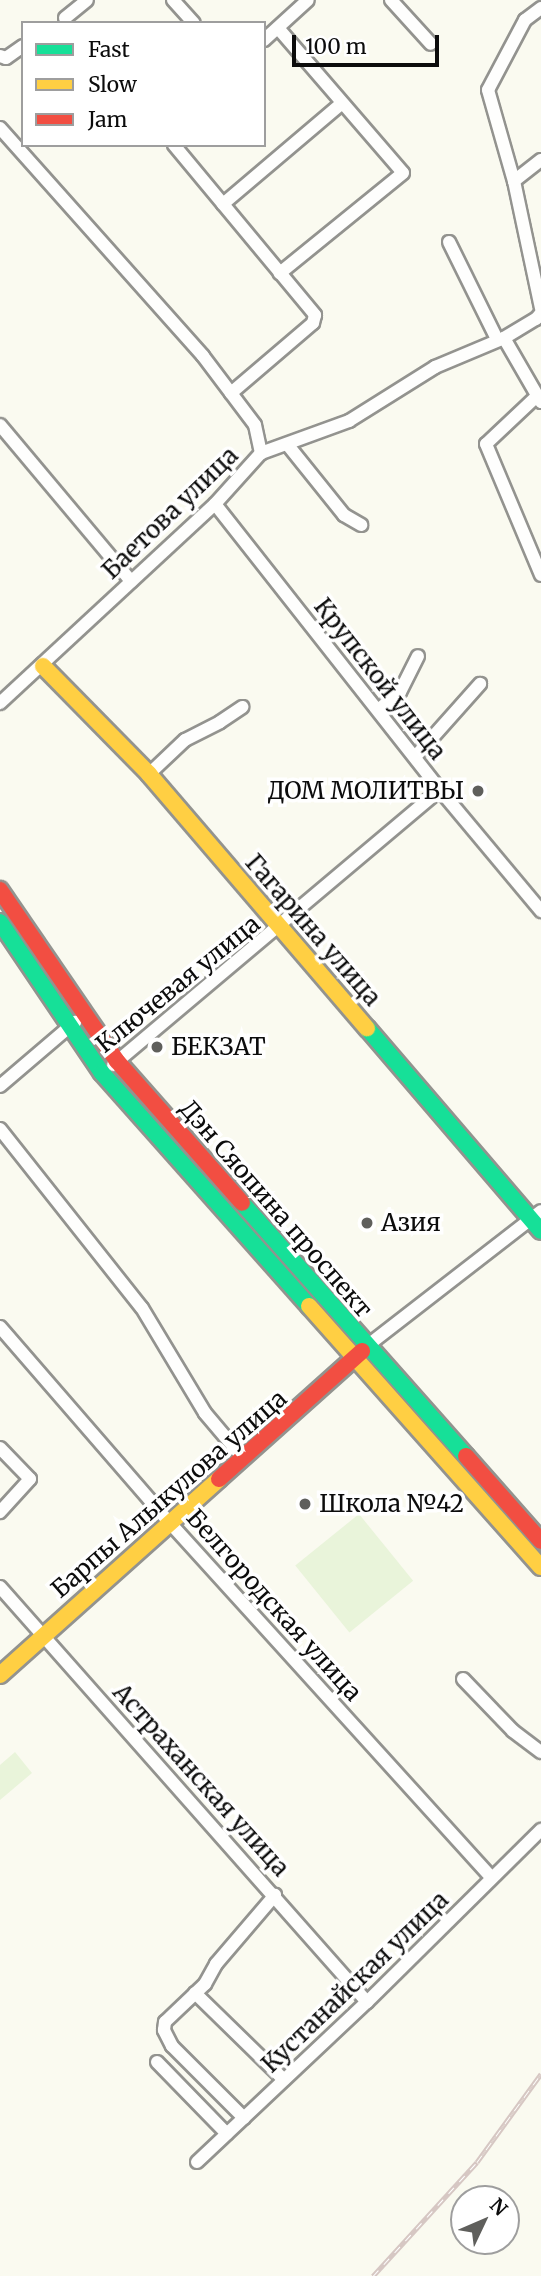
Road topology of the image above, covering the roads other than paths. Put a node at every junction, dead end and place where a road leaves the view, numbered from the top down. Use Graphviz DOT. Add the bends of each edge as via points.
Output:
graph roads {
  1 [pos="87,0"];
  2 [pos="173,0"];
  3 [pos="308,0"];
  4 [pos="390,0"];
  5 [pos="541,8"];
  6 [pos="64,21"];
  7 [pos="192,21"];
  8 [pos="278,28"];
  9 [pos="266,38"];
  10 [pos="431,44"];
  11 [pos="21,47"];
  12 [pos="0,56"];
  13 [pos="342,103"];
  14 [pos="0,128"];
  15 [pos="176,147"];
  16 [pos="541,160"];
  17 [pos="514,181"];
  18 [pos="223,204"];
  19 [pos="449,242"];
  20 [pos="280,273"];
  21 [pos="541,310"];
  22 [pos="501,339"];
  23 [pos="231,393"];
  24 [pos="539,399"];
  25 [pos="0,425"];
  26 [pos="287,444"];
  27 [pos="261,453"];
  28 [pos="215,504"];
  29 [pos="361,525"];
  30 [pos="541,575"];
  31 [pos="131,582"];
  32 [pos="418,656"];
  33 [pos="43,666"];
  34 [pos="480,684"];
  35 [pos="0,703"];
  36 [pos="242,707"];
  37 [pos="378,710"];
  38 [pos="415,757"];
  39 [pos="149,774"];
  40 [pos="440,790"];
  41 [pos="0,890"];
  42 [pos="541,911"];
  43 [pos="0,922"];
  44 [pos="280,927"];
  45 [pos="84,1016"];
  46 [pos="69,1027"];
  47 [pos="117,1061"];
  48 [pos="102,1073"];
  49 [pos="0,1086"];
  50 [pos="0,1129"];
  51 [pos="538,1221"];
  52 [pos="0,1327"];
  53 [pos="367,1346"];
  54 [pos="354,1360"];
  55 [pos="0,1448"];
  56 [pos="244,1459"];
  57 [pos="0,1512"];
  58 [pos="170,1523"];
  59 [pos="541,1541"];
  60 [pos="541,1567"];
  61 [pos="0,1587"];
  62 [pos="43,1635"];
  63 [pos="0,1675"];
  64 [pos="463,1679"];
  65 [pos="541,1752"];
  66 [pos="541,1830"];
  67 [pos="492,1878"];
  68 [pos="275,1895"];
  69 [pos="195,1993"];
  70 [pos="367,2002"];
  71 [pos="157,2062"];
  72 [pos="284,2080"];
  73 [pos="244,2118"];
  74 [pos="227,2134"];
  75 [pos="197,2162"];
  1 -- 6 [label="street"];
  2 -- 7 [label="street"];
  3 -- 8 [label="street"];
  4 -- 10 [label="street"];
  5 -- 17 [label="street" via="525,20 488,90"];
  8 -- 9 [label="street"];
  8 -- 13 [label="street"];
  11 -- 12 [label="street" via="6,58"];
  13 -- 18 [label="street"];
  13 -- 20 [label="street" via="402,173"];
  14 -- 23 [label="street"];
  15 -- 18 [label="street"];
  16 -- 17 [label="street"];
  17 -- 21 [label="street"];
  18 -- 20 [label="street"];
  19 -- 22 [label="street"];
  20 -- 23 [label="street" via="314,315 313,323"];
  21 -- 22 [label="street, Баетова улица" via="536,319"];
  22 -- 24 [label="street"];
  22 -- 26 [label="street, Баетова улица" via="435,367 349,421"];
  23 -- 27 [label="street" via="255,425"];
  24 -- 30 [label="street" via="486,444"];
  25 -- 31 [label="street"];
  26 -- 27 [label="street, Баетова улица"];
  26 -- 29 [label="street" via="344,515"];
  27 -- 28 [label="street, Баетова улица"];
  28 -- 31 [label="street, Баетова улица"];
  28 -- 37 [label="street, Крупской улица"];
  31 -- 33 [label="street, Баетова улица"];
  32 -- 37 [label="street" via="400,692"];
  33 -- 35 [label="street, Баетова улица"];
  33 -- 39 [label="main road, Гагарина улица"];
  34 -- 38 [label="street"];
  36 -- 39 [label="street" via="185,740"];
  37 -- 38 [label="street, Крупской улица"];
  38 -- 40 [label="street, Крупской улица"];
  39 -- 44 [label="main road, Гагарина улица"];
  40 -- 42 [label="street, Крупской улица"];
  40 -- 44 [label="street, Ключевая улица"];
  41 -- 45 [label="main road, Дэн Сяопина проспект"];
  43 -- 46 [label="main road, Дэн Сяопина проспект"];
  44 -- 47 [label="street, Ключевая улица"];
  44 -- 51 [label="main road, Гагарина улица"];
  45 -- 46 [label="street"];
  45 -- 47 [label="main road, Дэн Сяопина проспект"];
  46 -- 48 [label="main road, Дэн Сяопина проспект"];
  46 -- 49 [label="street"];
  47 -- 48 [label="street, Ключевая улица"];
  47 -- 53 [label="main road, Дэн Сяопина проспект"];
  48 -- 54 [label="main road, Дэн Сяопина проспект"];
  50 -- 56 [label="street" via="142,1308 205,1413"];
  51 -- 53 [label="street"];
  52 -- 58 [label="street, Белгородская улица"];
  53 -- 54 [label="main road, Барпы Алыкулова улица"];
  53 -- 59 [label="main road, Дэн Сяопина проспект"];
  54 -- 56 [label="main road, Барпы Алыкулова улица"];
  54 -- 60 [label="main road, Дэн Сяопина проспект"];
  55 -- 57 [label="street" via="30,1479"];
  56 -- 58 [label="main road, Барпы Алыкулова улица"];
  58 -- 62 [label="main road, Барпы Алыкулова улица"];
  58 -- 67 [label="street, Белгородская улица"];
  61 -- 62 [label="street, Астраханская улица"];
  62 -- 63 [label="main road, Барпы Алыкулова улица"];
  62 -- 68 [label="street, Астраханская улица"];
  64 -- 65 [label="street" via="513,1731"];
  66 -- 67 [label="street, Кустанайская улица"];
  67 -- 70 [label="street, Кустанайская улица"];
  68 -- 69 [label="street"];
  68 -- 70 [label="street, Астраханская улица"];
  69 -- 72 [label="street"];
  69 -- 73 [label="street" via="165,2022 166,2038"];
  70 -- 72 [label="street, Кустанайская улица"];
  71 -- 74 [label="street"];
  72 -- 73 [label="street, Кустанайская улица"];
  73 -- 74 [label="street, Кустанайская улица"];
  74 -- 75 [label="street, Кустанайская улица"];
}
